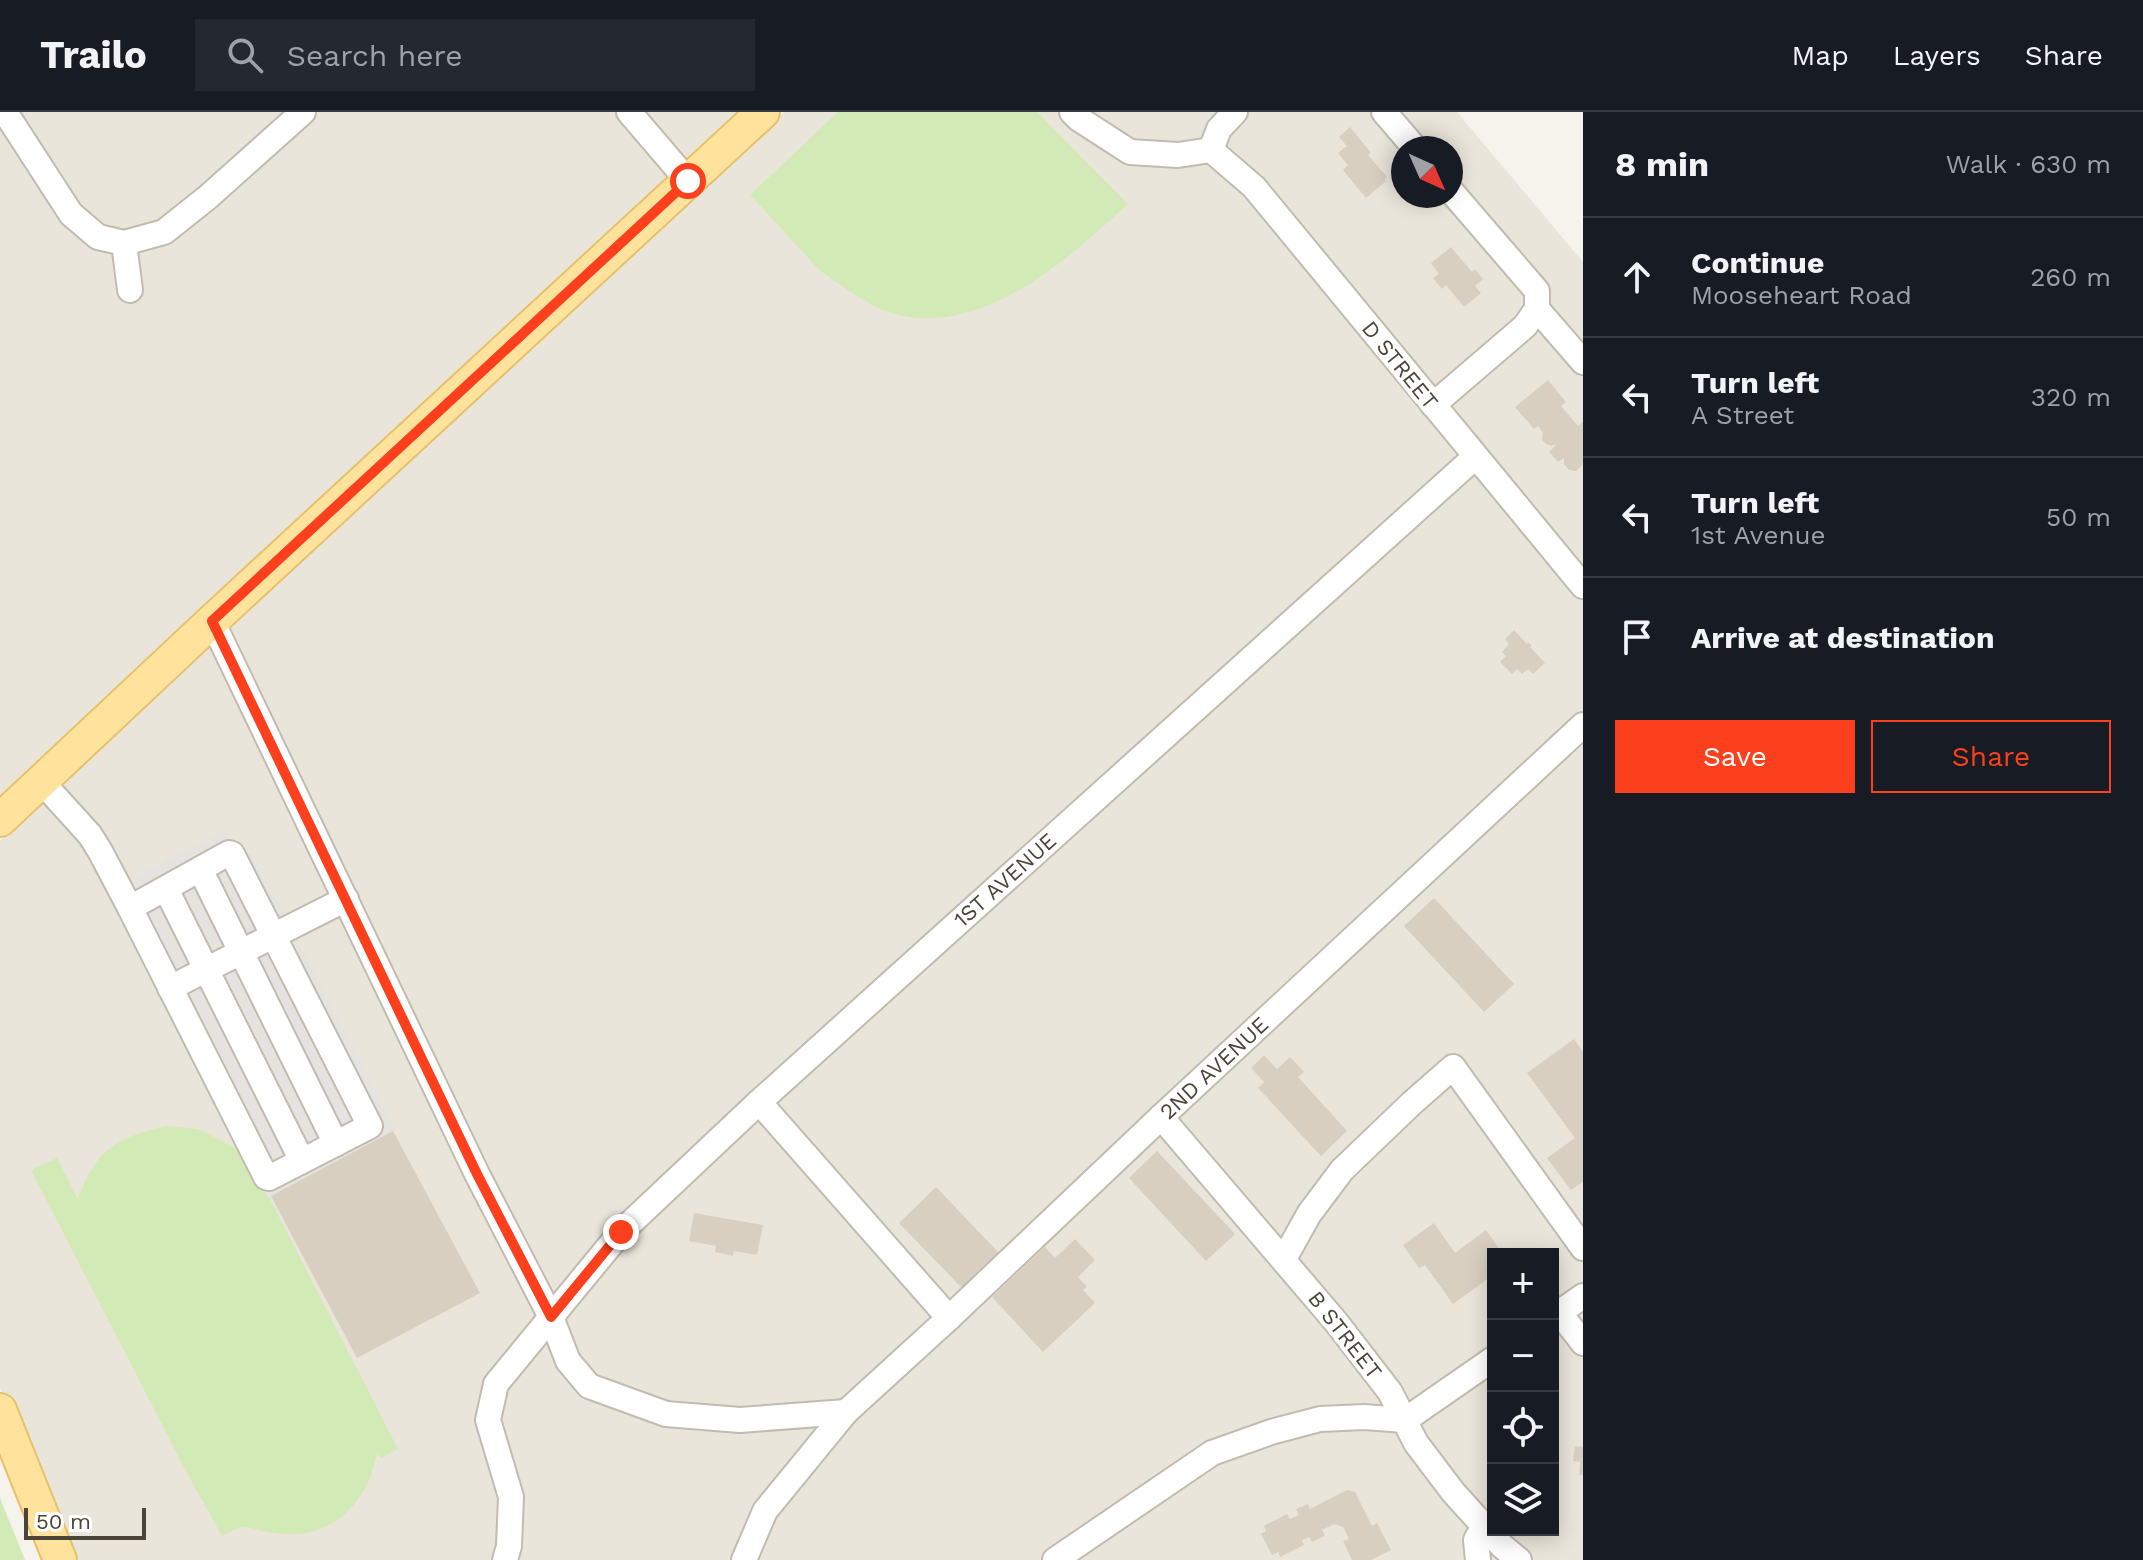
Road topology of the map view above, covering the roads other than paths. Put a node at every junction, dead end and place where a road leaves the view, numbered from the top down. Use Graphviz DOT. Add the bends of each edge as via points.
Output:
graph roads {
  1 [pos="5,112"];
  2 [pos="303,112"];
  3 [pos="629,112"];
  4 [pos="763,112"];
  5 [pos="1384,112"];
  6 [pos="1232,113"];
  7 [pos="1079,114"];
  8 [pos="1405,136"];
  9 [pos="1211,150"];
  10 [pos="688,181"];
  11 [pos="1463,205"];
  12 [pos="124,243"];
  13 [pos="130,290"];
  14 [pos="1537,309"];
  15 [pos="1583,362"];
  16 [pos="1433,405"];
  17 [pos="1475,457"];
  18 [pos="1583,586"];
  19 [pos="212,621"];
  20 [pos="1583,725"];
  21 [pos="41,781"];
  22 [pos="0,820"];
  23 [pos="200,869"];
  24 [pos="166,889"];
  25 [pos="346,899"];
  26 [pos="130,908"];
  27 [pos="273,936"];
  28 [pos="241,952"];
  29 [pos="206,970"];
  30 [pos="170,988"];
  31 [pos="759,1102"];
  32 [pos="1161,1117"];
  33 [pos="336,1144"];
  34 [pos="302,1161"];
  35 [pos="1583,1248"];
  36 [pos="1284,1259"];
  37 [pos="1583,1296"];
  38 [pos="1559,1313"];
  39 [pos="551,1317"];
  40 [pos="949,1318"];
  41 [pos="1559,1318"];
  42 [pos="1583,1343"];
  43 [pos="1487,1363"];
  44 [pos="0,1410"];
  45 [pos="846,1412"];
  46 [pos="1405,1420"];
  47 [pos="1484,1526"];
  48 [pos="60,1560"];
  49 [pos="505,1560"];
  50 [pos="744,1560"];
  51 [pos="1055,1560"];
  52 [pos="1478,1560"];
  53 [pos="1519,1560"];
  1 -- 12 [label="street" via="71,214 98,237"];
  2 -- 12 [label="street" via="164,232"];
  3 -- 10 [label="street"];
  4 -- 10 [label="main road"];
  5 -- 8 [label="street"];
  6 -- 9 [label="street"];
  7 -- 9 [label="street" via="1130,152 1178,155"];
  9 -- 16 [label="street, D STREET" via="1254,187"];
  10 -- 19 [label="main road"];
  11 -- 14 [label="street" via="1537,291"];
  12 -- 13 [label="street"];
  14 -- 15 [label="street"];
  14 -- 16 [label="street" via="1525,326"];
  16 -- 17 [label="street, D STREET"];
  17 -- 18 [label="street, D STREET"];
  17 -- 31 [label="street, 1ST AVENUE"];
  19 -- 21 [label="main road"];
  19 -- 25 [label="street"];
  20 -- 32 [label="street, 2ND AVENUE"];
  21 -- 22 [label="main road"];
  21 -- 26 [label="street" via="90,835"];
  23 -- 24 [label="street"];
  23 -- 27 [label="street" via="232,854"];
  23 -- 28 [label="street"];
  24 -- 26 [label="street"];
  24 -- 29 [label="street"];
  25 -- 27 [label="street"];
  25 -- 39 [label="street"];
  26 -- 30 [label="street"];
  27 -- 28 [label="street"];
  27 -- 33 [label="street" via="370,1126"];
  28 -- 29 [label="street"];
  28 -- 33 [label="street"];
  29 -- 30 [label="street"];
  29 -- 34 [label="street"];
  30 -- 34 [label="street" via="266,1177"];
  31 -- 39 [label="street, 1ST AVENUE" via="621,1232"];
  31 -- 40 [label="street"];
  32 -- 36 [label="street, B STREET"];
  32 -- 40 [label="street, 2ND AVENUE"];
  33 -- 34 [label="street"];
  35 -- 36 [label="street" via="1453,1067 1342,1170"];
  36 -- 46 [label="street, B STREET" via="1390,1392"];
  37 -- 38 [label="street"];
  39 -- 45 [label="street" via="568,1361 589,1386 666,1414 740,1420"];
  39 -- 49 [label="street, 1ST AVENUE" via="496,1384 488,1420 511,1497"];
  40 -- 45 [label="street, 2ND AVENUE"];
  41 -- 42 [label="street"];
  43 -- 46 [label="street"];
  44 -- 48 [label="main road"];
  45 -- 50 [label="street, 2ND AVENUE" via="765,1511"];
  46 -- 47 [label="street, B STREET" via="1416,1443"];
  46 -- 51 [label="street" via="1320,1419 1212,1453"];
  47 -- 52 [label="street" via="1476,1540"];
  47 -- 53 [label="street, B STREET"];
}
